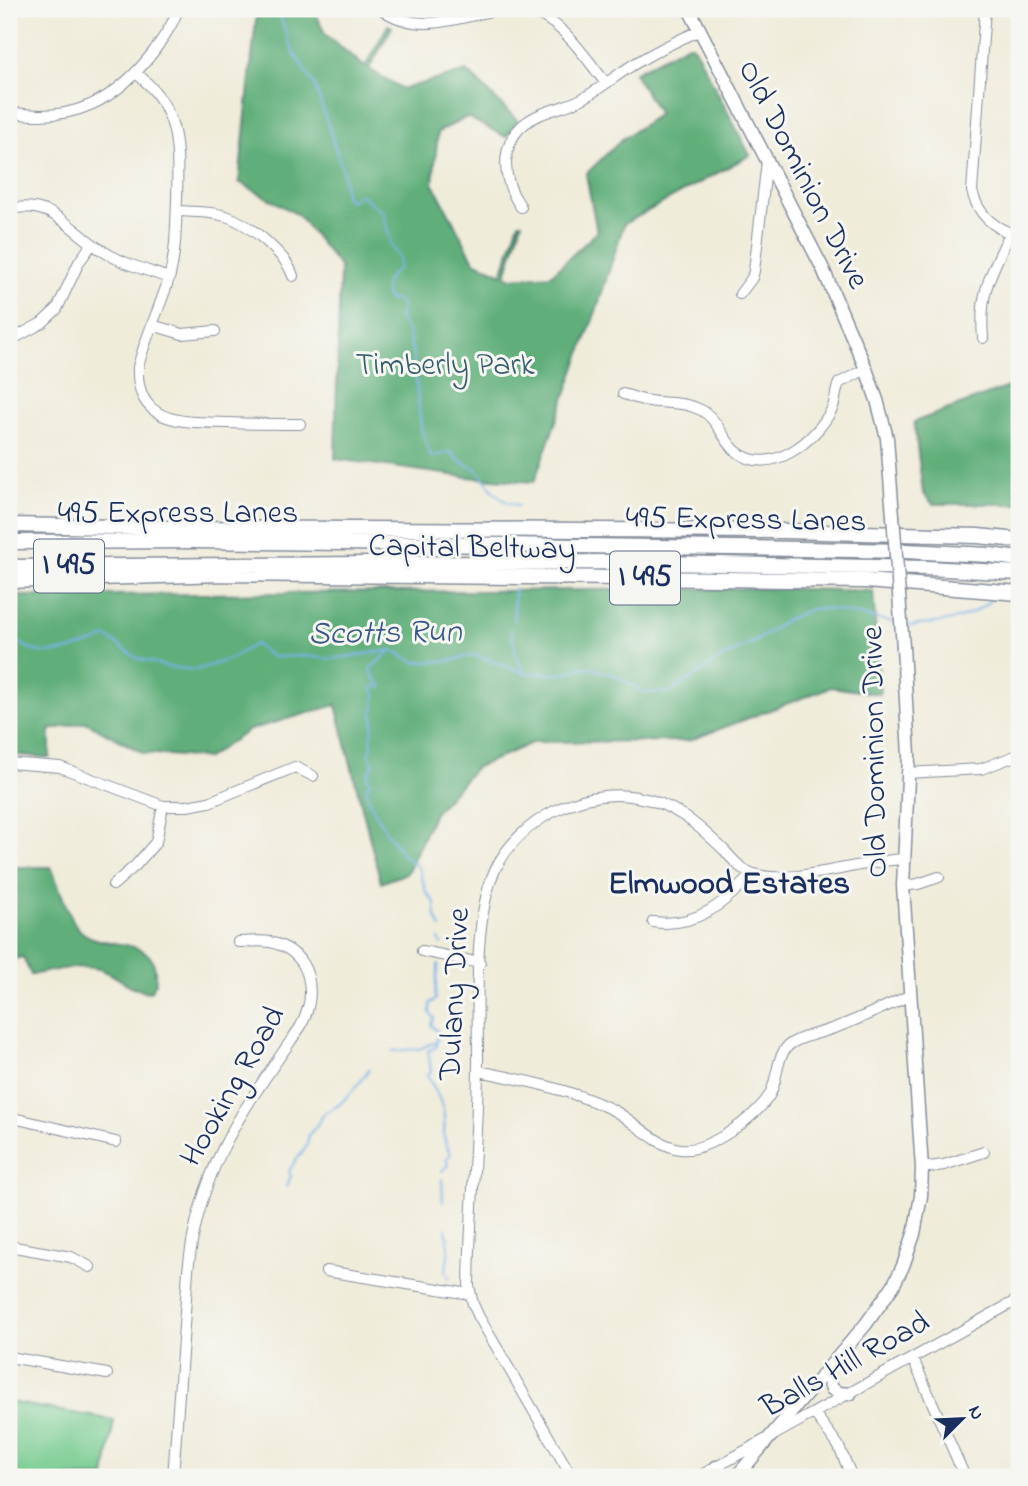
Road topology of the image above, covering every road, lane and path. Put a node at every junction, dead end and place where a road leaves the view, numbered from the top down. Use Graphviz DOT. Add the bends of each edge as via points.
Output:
graph roads {
  1 [pos="178,9"];
  2 [pos="380,9"];
  3 [pos="500,9"];
  4 [pos="525,9"];
  5 [pos="689,9"];
  6 [pos="985,9"];
  7 [pos="548,13"];
  8 [pos="699,31"];
  9 [pos="136,73"];
  10 [pos="606,83"];
  11 [pos="9,112"];
  12 [pos="767,161"];
  13 [pos="521,207"];
  14 [pos="9,209"];
  15 [pos="177,211"];
  16 [pos="1015,234"];
  17 [pos="92,244"];
  18 [pos="293,276"];
  19 [pos="169,278"];
  20 [pos="740,294"];
  21 [pos="152,325"];
  22 [pos="215,331"];
  23 [pos="983,338"];
  24 [pos="9,341"];
  25 [pos="866,369"];
  26 [pos="622,394"];
  27 [pos="299,424"];
  28 [pos="9,525"];
  29 [pos="1014,539"];
  30 [pos="9,542"];
  31 [pos="1019,559"];
  32 [pos="9,567"];
  33 [pos="1019,573"];
  34 [pos="9,581"];
  35 [pos="1013,593"];
  36 [pos="1015,756"];
  37 [pos="9,763"];
  38 [pos="907,773"];
  39 [pos="313,776"];
  40 [pos="163,806"];
  41 [pos="905,859"];
  42 [pos="752,874"];
  43 [pos="939,877"];
  44 [pos="113,885"];
  45 [pos="904,886"];
  46 [pos="653,922"];
  47 [pos="237,942"];
  48 [pos="422,951"];
  49 [pos="480,963"];
  50 [pos="911,995"];
  51 [pos="478,1071"];
  52 [pos="9,1116"];
  53 [pos="116,1142"];
  54 [pos="984,1152"];
  55 [pos="922,1168"];
  56 [pos="9,1246"];
  57 [pos="90,1267"];
  58 [pos="326,1271"];
  59 [pos="470,1294"];
  60 [pos="1019,1299"];
  61 [pos="9,1357"];
  62 [pos="913,1359"];
  63 [pos="826,1371"];
  64 [pos="107,1374"];
  65 [pos="850,1394"];
  66 [pos="815,1414"];
  67 [pos="769,1439"];
  68 [pos="721,1472"];
  69 [pos="173,1477"];
  70 [pos="572,1477"];
  71 [pos="698,1477"];
  72 [pos="736,1477"];
  73 [pos="852,1477"];
  74 [pos="965,1477"];
  1 -- 9 [label="street"];
  2 -- 3 [label="street" via="422,24"];
  4 -- 7 [label="street"];
  5 -- 8 [label="main road, Old Dominion Drive"];
  6 -- 16 [label="street" via="972,191 984,217"];
  7 -- 10 [label="street"];
  8 -- 10 [label="street"];
  8 -- 12 [label="main road, Old Dominion Drive"];
  9 -- 11 [label="street" via="85,108 57,115"];
  9 -- 15 [label="street" via="161,99 173,123 178,151"];
  10 -- 13 [label="street" via="577,102 530,120 511,141 506,176"];
  12 -- 20 [label="street" via="754,271"];
  12 -- 25 [label="main road, Old Dominion Drive" via="829,282"];
  14 -- 17 [label="street" via="33,207 53,213"];
  15 -- 18 [label="street" via="217,213 239,220 283,257"];
  15 -- 19 [label="street"];
  16 -- 23 [label="street" via="992,270 983,298"];
  17 -- 19 [label="street"];
  17 -- 24 [label="street" via="57,309"];
  19 -- 21 [label="street"];
  21 -- 22 [label="street" via="182,334"];
  21 -- 27 [label="street" via="137,377 147,403 160,415 177,422"];
  25 -- 26 [label="street" via="839,383 831,410 811,437 787,454 768,460 751,459 736,451 701,410"];
  25 -- 38 [label="main road, Old Dominion Drive, bridge" via="887,438 908,726"];
  28 -- 29 [label="highway, Capital Beltway / I 495" via="784,531"];
  30 -- 31 [label="highway, 495 Express Lanes / I 495" via="802,549"];
  32 -- 33 [label="highway, 495 Express Lanes / I 495" via="607,562"];
  34 -- 35 [label="highway, Capital Beltway / I 495" via="221,574 853,581"];
  36 -- 38 [label="street" via="981,769"];
  37 -- 40 [label="street" via="60,767"];
  38 -- 41 [label="main road, Old Dominion Drive"];
  39 -- 40 [label="street" via="295,767 209,802"];
  40 -- 44 [label="street" via="156,842"];
  41 -- 42 [label="street" via="795,877"];
  41 -- 45 [label="main road, Old Dominion Drive"];
  42 -- 46 [label="street" via="709,912 683,922"];
  42 -- 49 [label="street, Dulany Drive" via="690,819 653,801 622,796 572,803 525,832 496,867 484,908"];
  43 -- 45 [label="street"];
  45 -- 50 [label="main road, Old Dominion Drive"];
  47 -- 69 [label="street, Hooking Road" via="268,942 285,948 306,970 311,998 301,1026 229,1133 201,1198 187,1271"];
  48 -- 49 [label="street"];
  49 -- 51 [label="street, Dulany Drive"];
  50 -- 51 [label="street" via="793,1042 783,1052 774,1087 760,1107 725,1134 691,1149 665,1144 614,1110 580,1096"];
  50 -- 55 [label="main road, Old Dominion Drive"];
  51 -- 59 [label="street, Dulany Drive"];
  52 -- 53 [label="street"];
  54 -- 55 [label="street"];
  55 -- 63 [label="main road, Old Dominion Drive" via="919,1213 903,1266 884,1300"];
  56 -- 57 [label="street" via="71,1257"];
  58 -- 59 [label="street"];
  59 -- 70 [label="street, Dulany Drive"];
  60 -- 62 [label="street, Balls Hill Road"];
  61 -- 64 [label="street"];
  62 -- 65 [label="street, Balls Hill Road"];
  62 -- 74 [label="street"];
  63 -- 65 [label="main road" via="832,1389"];
  63 -- 67 [label="main road, Old Dominion Drive"];
  65 -- 66 [label="street, Balls Hill Road"];
  66 -- 67 [label="street, Balls Hill Road"];
  66 -- 73 [label="street" via="838,1445"];
  67 -- 68 [label="street, Balls Hill Road"];
  67 -- 72 [label="main road, Old Dominion Drive"];
  68 -- 71 [label="street, Balls Hill Road"];
}
